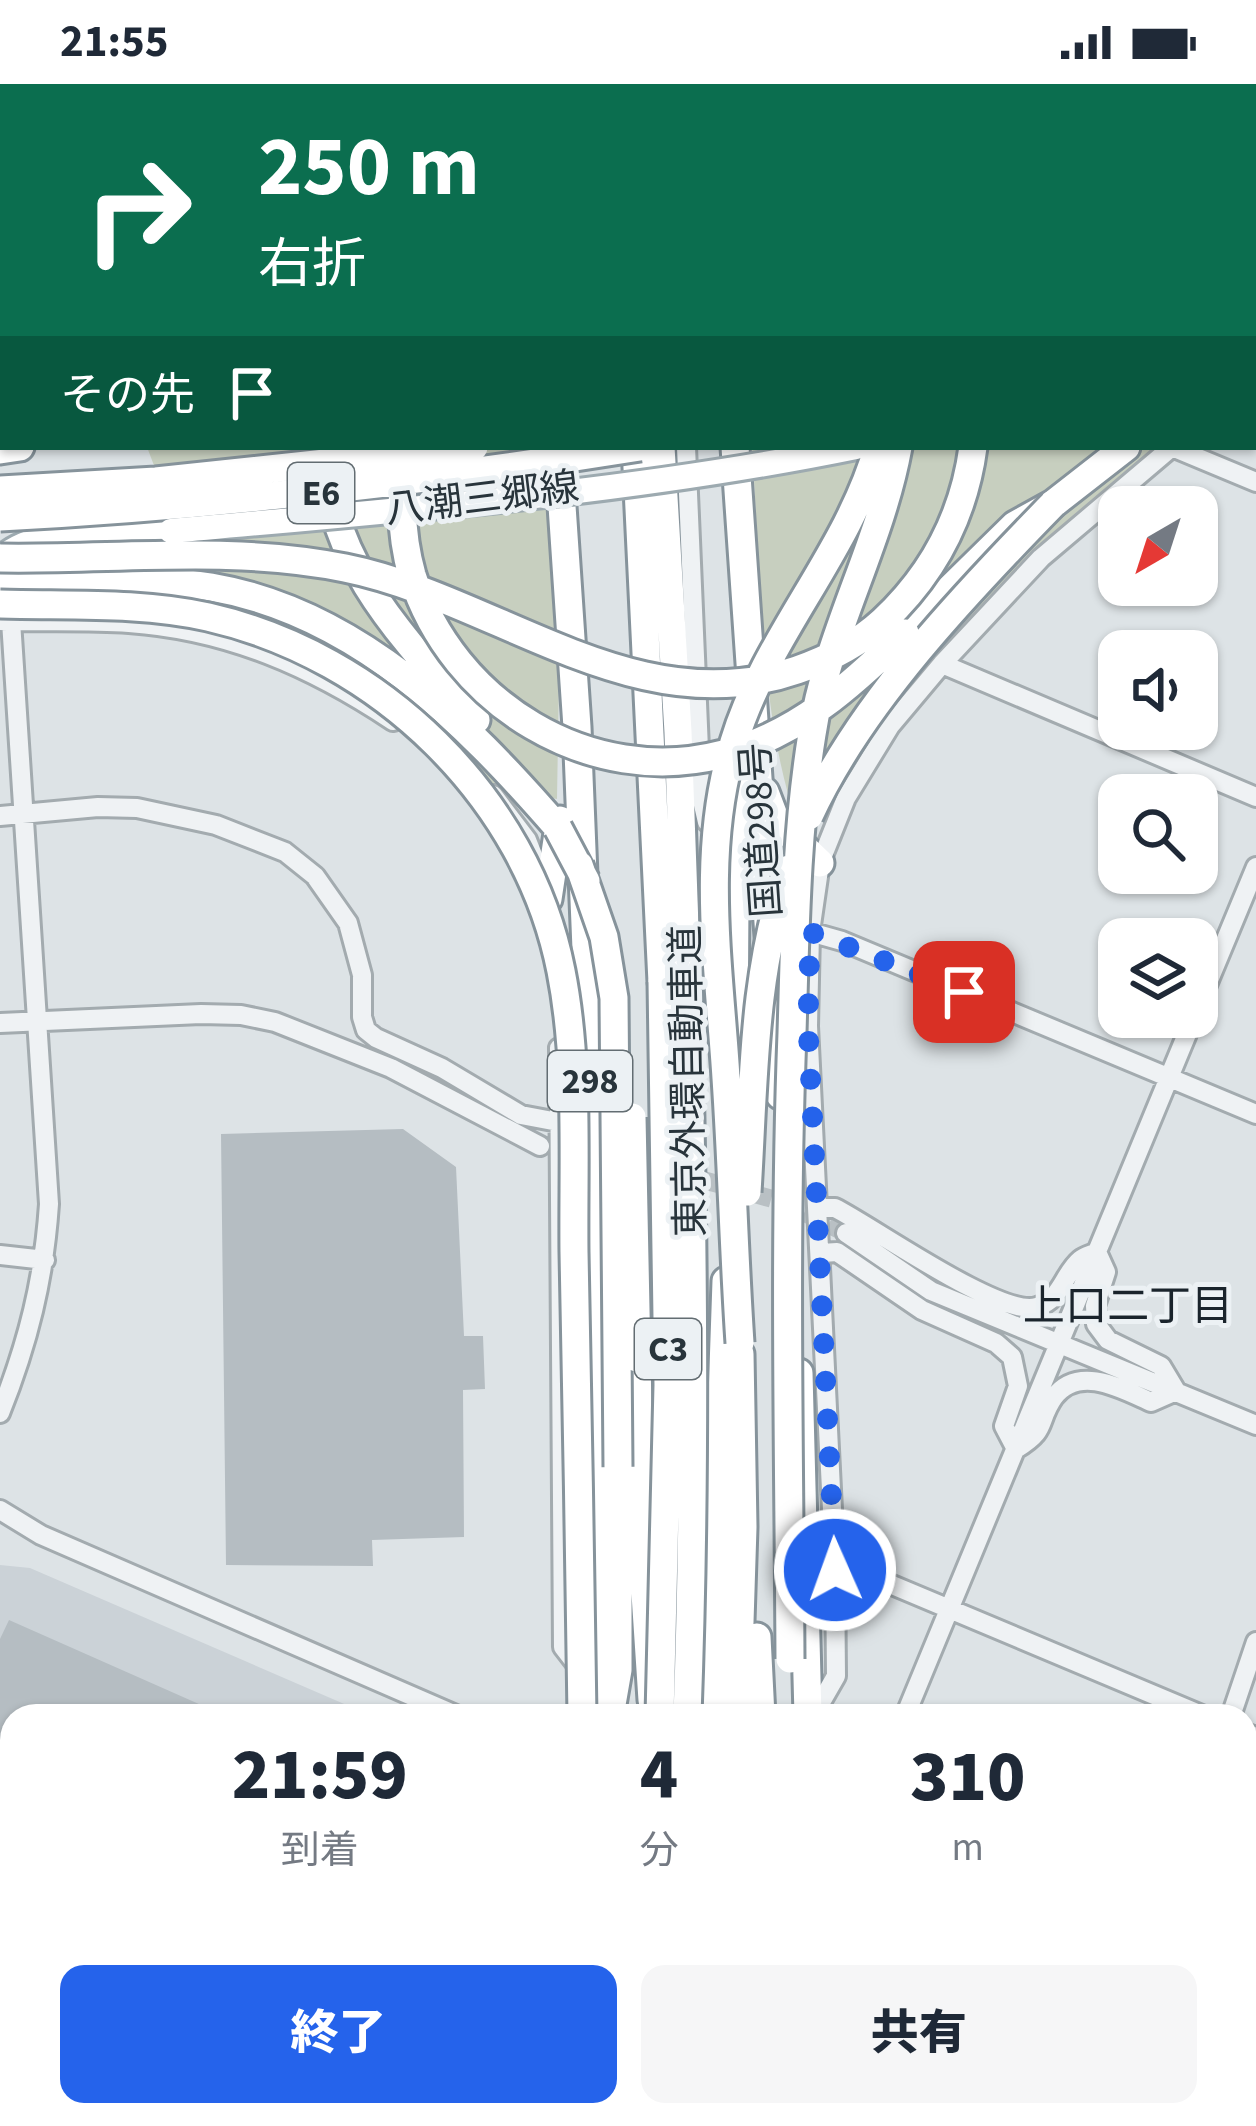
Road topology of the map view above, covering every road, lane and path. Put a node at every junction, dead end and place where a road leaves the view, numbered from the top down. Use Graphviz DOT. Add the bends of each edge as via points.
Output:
graph roads {
  1 [pos="325,450"];
  2 [pos="406,450"];
  3 [pos="447,450"];
  4 [pos="558,450"];
  5 [pos="617,450"];
  6 [pos="638,450"];
  7 [pos="661,450"];
  8 [pos="686,450"];
  9 [pos="735,450"];
  10 [pos="841,450"];
  11 [pos="877,450"];
  12 [pos="897,450"];
  13 [pos="973,450"];
  14 [pos="1122,450"];
  15 [pos="1168,450"];
  16 [pos="1179,450"];
  17 [pos="1256,482"];
  18 [pos="0,490"];
  19 [pos="0,501"];
  20 [pos="1053,504"];
  21 [pos="0,517"];
  22 [pos="741,527"];
  23 [pos="34,538"];
  24 [pos="0,559"];
  25 [pos="0,579"];
  26 [pos="4,615"];
  27 [pos="942,664"];
  28 [pos="577,727"];
  29 [pos="757,765"];
  30 [pos="1256,797"];
  31 [pos="25,814"];
  32 [pos="0,816"];
  33 [pos="558,828"];
  34 [pos="736,846"];
  35 [pos="820,863"];
  36 [pos="578,865"];
  37 [pos="1256,867"];
  38 [pos="548,899"];
  39 [pos="810,932"];
  40 [pos="1218,958"];
  41 [pos="674,982"];
  42 [pos="36,1022"];
  43 [pos="0,1023"];
  44 [pos="1184,1038"];
  45 [pos="1168,1078"];
  46 [pos="1256,1114"];
  47 [pos="558,1122"];
  48 [pos="540,1146"];
  49 [pos="818,1208"];
  50 [pos="846,1233"];
  51 [pos="1097,1252"];
  52 [pos="822,1253"];
  53 [pos="0,1255"];
  54 [pos="45,1260"];
  55 [pos="740,1343"];
  56 [pos="1059,1346"];
  57 [pos="1176,1391"];
  58 [pos="0,1413"];
  59 [pos="1256,1425"];
  60 [pos="1016,1449"];
  61 [pos="0,1510"];
  62 [pos="0,1528"];
  63 [pos="730,1528"];
  64 [pos="41,1535"];
  65 [pos="835,1570"];
  66 [pos="949,1610"];
  67 [pos="1256,1642"];
  68 [pos="430,1704"];
  69 [pos="594,1704"];
  70 [pos="597,1704"];
  71 [pos="597,1704"];
  72 [pos="600,1704"];
  73 [pos="656,1704"];
  74 [pos="657,1704"];
  75 [pos="687,1704"];
  76 [pos="712,1704"];
  77 [pos="737,1704"];
  78 [pos="761,1704"];
  79 [pos="789,1704"];
  80 [pos="810,1704"];
  81 [pos="818,1704"];
  82 [pos="910,1704"];
  83 [pos="1175,1704"];
  84 [pos="1235,1704"];
  1 -- 33 [label="highway, bridge" via="330,507 363,581"];
  2 -- 20 [label="highway, bridge" via="401,502 412,574 456,660 542,732 643,760 720,755 804,718 849,686 1016,525"];
  3 -- 18 [label="highway, E6, bridge"];
  4 -- 28 [label="highway, 298"];
  5 -- 21 [label="highway, E6, bridge" via="323,493"];
  6 -- 41 [label="highway, 東京外環自動車道 / C3"];
  7 -- 41 [label="highway, 東京外環自動車道 / C3" via="678,732"];
  8 -- 34 [label="street" via="701,796 707,821"];
  9 -- 22 [label="highway, 国道298号"];
  10 -- 23 [label="main road, 八潮三郷線, bridge" via="430,508"];
  11 -- 55 [label="highway, bridge" via="843,531 750,697 719,810 716,928"];
  12 -- 79 [label="highway, bridge" via="823,681 803,820 785,1207"];
  13 -- 24 [label="highway, bridge" via="949,533 890,614 844,650 748,682 683,683 625,672 399,581 320,563"];
  14 -- 20 [label="highway"];
  15 -- 27 [label="street" via="1040,558"];
  16 -- 17 [label="street"];
  19 -- 23 [label="main road" via="11,530"];
  20 -- 55 [label="highway, bridge" via="875,708 826,781 795,850 761,994"];
  22 -- 29 [label="highway, 国道298号"];
  22 -- 34 [label="highway"];
  23 -- 24 [label="main road"];
  25 -- 33 [label="highway" via="208,587 315,619 428,697"];
  26 -- 31 [label="street"];
  26 -- 38 [label="street" via="159,626 303,667 497,798 527,840"];
  26 -- 71 [label="highway, bridge" via="137,608 202,616 322,658 430,736 519,857 554,940 567,1013"];
  27 -- 30 [label="street"];
  27 -- 35 [label="street" via="890,726 846,798"];
  28 -- 38 [label="highway"];
  28 -- 70 [label="highway, 298"];
  29 -- 35 [label="highway" via="776,821"];
  29 -- 80 [label="highway, 国道298号" via="803,1426"];
  31 -- 32 [label="street"];
  31 -- 42 [label="street"];
  31 -- 47 [label="street" via="137,808 285,851 315,876 348,923 366,1030 521,1115"];
  33 -- 36 [label="highway, bridge"];
  34 -- 63 [label="highway"];
  35 -- 39 [label="street"];
  36 -- 72 [label="highway, bridge" via="604,938 614,998 618,1670"];
  36 -- 73 [label="highway, bridge" via="615,956 627,1021 640,1517"];
  37 -- 40 [label="street"];
  38 -- 47 [label="street" via="560,1005"];
  39 -- 45 [label="street"];
  39 -- 49 [label="street"];
  41 -- 74 [label="highway, 東京外環自動車道 / C3, bridge"];
  41 -- 75 [label="highway, 東京外環自動車道 / C3, bridge" via="694,1287"];
  42 -- 43 [label="street"];
  42 -- 48 [label="street" via="201,1014 275,1022 391,1067"];
  42 -- 54 [label="street" via="49,1204"];
  44 -- 45 [label="street"];
  45 -- 46 [label="street"];
  45 -- 51 [label="street"];
  47 -- 69 [label="street" via="563,1647"];
  49 -- 51 [label="street" via="835,1208 935,1269 1028,1308 1050,1300 1077,1261"];
  49 -- 52 [label="street"];
  50 -- 56 [label="street" via="932,1291"];
  51 -- 56 [label="street"];
  51 -- 57 [label="street" via="1106,1272 1096,1324 1108,1340 1161,1366"];
  52 -- 60 [label="street" via="837,1252 907,1301 1012,1357 1018,1386 1004,1426"];
  52 -- 65 [label="street"];
  53 -- 54 [label="street"];
  54 -- 58 [label="street"];
  55 -- 63 [label="highway"];
  56 -- 57 [label="street"];
  56 -- 60 [label="street"];
  57 -- 59 [label="street"];
  57 -- 60 [label="street" via="1151,1402 1107,1383 1070,1384 1054,1397 1038,1436"];
  60 -- 66 [label="street"];
  61 -- 64 [label="street"];
  62 -- 64 [label="street"];
  63 -- 76 [label="highway"];
  63 -- 77 [label="highway"];
  63 -- 78 [label="highway" via="756,1592"];
  64 -- 68 [label="street"];
  65 -- 66 [label="street" via="866,1574"];
  65 -- 81 [label="street" via="836,1676"];
  66 -- 82 [label="street"];
  66 -- 83 [label="street"];
  67 -- 84 [label="street"];
}
